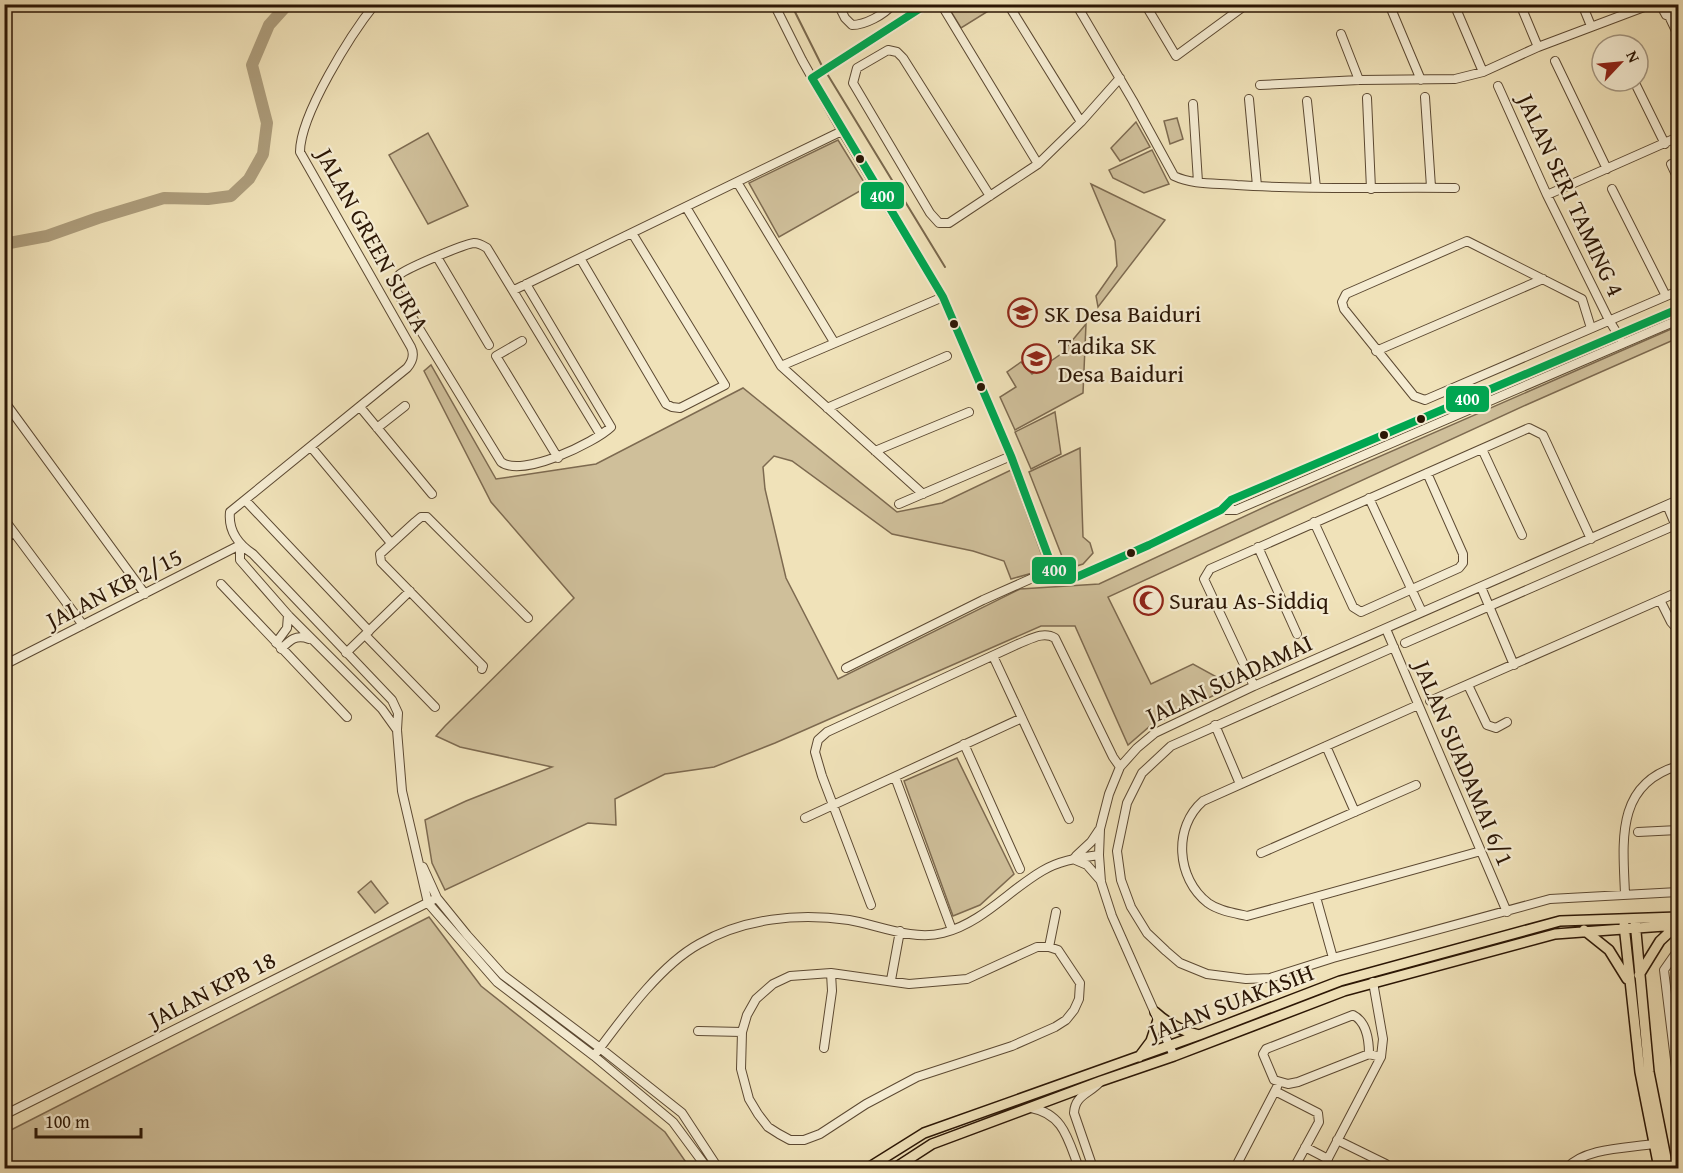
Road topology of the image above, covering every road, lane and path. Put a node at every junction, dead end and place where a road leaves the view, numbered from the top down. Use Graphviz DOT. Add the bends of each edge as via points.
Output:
graph roads {
  1 [pos="20,4"];
  2 [pos="375,4"];
  3 [pos="774,4"];
  4 [pos="838,4"];
  5 [pos="893,4"];
  6 [pos="928,4"];
  7 [pos="941,4"];
  8 [pos="1076,4"];
  9 [pos="1246,4"];
  10 [pos="1389,4"];
  11 [pos="1454,4"];
  12 [pos="1520,4"];
  13 [pos="1582,4"];
  14 [pos="1660,4"];
  15 [pos="1667,4"];
  16 [pos="1145,5"];
  17 [pos="1650,5"];
  18 [pos="4,9"];
  19 [pos="1011,9"];
  20 [pos="1669,16"];
  21 [pos="1591,26"];
  22 [pos="1341,34"];
  23 [pos="1678,35"];
  24 [pos="1538,47"];
  25 [pos="1555,61"];
  26 [pos="1483,72"];
  27 [pos="812,78"];
  28 [pos="1120,78"];
  29 [pos="1359,80"];
  30 [pos="1421,80"];
  31 [pos="1260,85"];
  32 [pos="1498,86"];
  33 [pos="1640,93"];
  34 [pos="1425,97"];
  35 [pos="1367,98"];
  36 [pos="1249,99"];
  37 [pos="1307,100"];
  38 [pos="1193,104"];
  39 [pos="1081,122"];
  40 [pos="842,131"];
  41 [pos="1678,137"];
  42 [pos="1665,144"];
  43 [pos="1038,164"];
  44 [pos="1671,164"];
  45 [pos="1607,169"];
  46 [pos="1678,179"];
  47 [pos="737,182"];
  48 [pos="1198,182"];
  49 [pos="1257,186"];
  50 [pos="1431,187"];
  51 [pos="1316,188"];
  52 [pos="1455,188"];
  53 [pos="1371,189"];
  54 [pos="1612,189"];
  55 [pos="1547,195"];
  56 [pos="990,196"];
  57 [pos="686,207"];
  58 [pos="632,233"];
  59 [pos="437,257"];
  60 [pos="580,258"];
  61 [pos="1543,279"];
  62 [pos="525,285"];
  63 [pos="514,290"];
  64 [pos="1678,291"];
  65 [pos="1665,296"];
  66 [pos="943,297"];
  67 [pos="1678,309"];
  68 [pos="1609,320"];
  69 [pos="1678,320"];
  70 [pos="1591,328"];
  71 [pos="1616,336"];
  72 [pos="522,341"];
  73 [pos="834,342"];
  74 [pos="489,345"];
  75 [pos="1620,345"];
  76 [pos="1376,351"];
  77 [pos="947,356"];
  78 [pos="781,366"];
  79 [pos="5,402"];
  80 [pos="405,406"];
  81 [pos="827,408"];
  82 [pos="362,411"];
  83 [pos="969,412"];
  84 [pos="377,428"];
  85 [pos="600,434"];
  86 [pos="311,447"];
  87 [pos="1482,449"];
  88 [pos="875,451"];
  89 [pos="1011,456"];
  90 [pos="558,458"];
  91 [pos="1427,473"];
  92 [pos="432,494"];
  93 [pos="923,494"];
  94 [pos="1369,498"];
  95 [pos="245,500"];
  96 [pos="1678,500"];
  97 [pos="899,504"];
  98 [pos="1667,505"];
  99 [pos="1221,510"];
  100 [pos="4,519"];
  101 [pos="1314,522"];
  102 [pos="1678,526"];
  103 [pos="14,532"];
  104 [pos="1522,535"];
  105 [pos="4,537"];
  106 [pos="1591,539"];
  107 [pos="391,543"];
  108 [pos="240,545"];
  109 [pos="1258,547"];
  110 [pos="1053,569"];
  111 [pos="221,584"];
  112 [pos="1480,587"];
  113 [pos="410,591"];
  114 [pos="1412,591"];
  115 [pos="1678,592"];
  116 [pos="145,594"];
  117 [pos="1660,600"];
  118 [pos="1489,606"];
  119 [pos="1422,612"];
  120 [pos="288,615"];
  121 [pos="528,618"];
  122 [pos="83,625"];
  123 [pos="1386,629"];
  124 [pos="1678,630"];
  125 [pos="1297,634"];
  126 [pos="368,635"];
  127 [pos="313,641"];
  128 [pos="1405,643"];
  129 [pos="278,646"];
  130 [pos="1394,647"];
  131 [pos="346,653"];
  132 [pos="993,656"];
  133 [pos="4,664"];
  134 [pos="1514,665"];
  135 [pos="846,668"];
  136 [pos="482,669"];
  137 [pos="1468,685"];
  138 [pos="1254,686"];
  139 [pos="1430,701"];
  140 [pos="1418,705"];
  141 [pos="435,707"];
  142 [pos="347,717"];
  143 [pos="1022,718"];
  144 [pos="1507,722"];
  145 [pos="1215,725"];
  146 [pos="397,730"];
  147 [pos="964,744"];
  148 [pos="1326,746"];
  149 [pos="1678,766"];
  150 [pos="1120,767"];
  151 [pos="895,777"];
  152 [pos="1240,784"];
  153 [pos="1416,784"];
  154 [pos="834,805"];
  155 [pos="1355,812"];
  156 [pos="805,818"];
  157 [pos="1069,819"];
  158 [pos="1100,829"];
  159 [pos="1678,830"];
  160 [pos="1638,832"];
  161 [pos="1481,850"];
  162 [pos="1261,853"];
  163 [pos="1098,855"];
  164 [pos="1072,859"];
  165 [pos="420,862"];
  166 [pos="1020,868"];
  167 [pos="1101,882"];
  168 [pos="1678,892"];
  169 [pos="1625,894"];
  170 [pos="1316,897"];
  171 [pos="437,898"];
  172 [pos="428,903"];
  173 [pos="871,905"];
  174 [pos="1056,912"];
  175 [pos="1507,912"];
  176 [pos="1623,923"];
  177 [pos="1635,923"];
  178 [pos="1678,923"];
  179 [pos="952,930"];
  180 [pos="1584,930"];
  181 [pos="900,931"];
  182 [pos="1050,947"];
  183 [pos="1678,950"];
  184 [pos="1333,958"];
  185 [pos="831,973"];
  186 [pos="1639,975"];
  187 [pos="891,980"];
  188 [pos="1373,982"];
  189 [pos="1630,984"];
  190 [pos="1156,1016"];
  191 [pos="698,1031"];
  192 [pos="742,1032"];
  193 [pos="612,1034"];
  194 [pos="1199,1035"];
  195 [pos="584,1036"];
  196 [pos="1169,1046"];
  197 [pos="600,1048"];
  198 [pos="824,1048"];
  199 [pos="1370,1054"];
  200 [pos="594,1056"];
  201 [pos="1174,1056"];
  202 [pos="1139,1057"];
  203 [pos="1381,1057"];
  204 [pos="616,1061"];
  205 [pos="1101,1081"];
  206 [pos="1678,1084"];
  207 [pos="1277,1087"];
  208 [pos="1031,1108"];
  209 [pos="4,1115"];
  210 [pos="1337,1140"];
  211 [pos="1653,1144"];
  212 [pos="1305,1147"];
  213 [pos="1328,1159"];
  214 [pos="1077,1167"];
  215 [pos="707,1168"];
  216 [pos="718,1168"];
  217 [pos="868,1168"];
  218 [pos="895,1168"];
  219 [pos="1094,1168"];
  220 [pos="1235,1168"];
  221 [pos="1294,1168"];
  222 [pos="1323,1168"];
  223 [pos="1389,1168"];
  224 [pos="1567,1168"];
  225 [pos="1659,1168"];
  226 [pos="1668,1168"];
  1 -- 18 [label="street"];
  2 -- 82 [label="street, JALAN GREEN SURIA" via="329,74 300,152 414,352 407,368"];
  3 -- 27 [label="street"];
  4 -- 5 [label="street" via="852,25 861,25"];
  6 -- 27 [label="street"];
  7 -- 43 [label="street"];
  8 -- 28 [label="street"];
  9 -- 16 [label="street" via="1176,56"];
  10 -- 30 [label="street"];
  11 -- 26 [label="street"];
  12 -- 24 [label="street"];
  13 -- 21 [label="street"];
  14 -- 20 [label="street"];
  15 -- 20 [label="street"];
  17 -- 21 [label="street"];
  19 -- 39 [label="street"];
  20 -- 23 [label="street"];
  21 -- 24 [label="street"];
  22 -- 29 [label="street"];
  24 -- 26 [label="street"];
  25 -- 45 [label="street"];
  26 -- 30 [label="street" via="1455,80"];
  27 -- 40 [label="street"];
  28 -- 39 [label="street"];
  28 -- 48 [label="street" via="1174,176"];
  29 -- 30 [label="street"];
  29 -- 31 [label="street"];
  32 -- 55 [label="street, JALAN SERI TAMING 4"];
  33 -- 42 [label="street"];
  34 -- 50 [label="street"];
  35 -- 53 [label="street"];
  36 -- 49 [label="street"];
  37 -- 51 [label="street"];
  38 -- 48 [label="street"];
  39 -- 43 [label="street"];
  40 -- 47 [label="street"];
  40 -- 66 [label="street"];
  41 -- 42 [label="street"];
  42 -- 45 [label="street"];
  43 -- 56 [label="street"];
  44 -- 46 [label="street"];
  45 -- 55 [label="street"];
  47 -- 57 [label="street"];
  47 -- 73 [label="street"];
  48 -- 49 [label="street"];
  49 -- 51 [label="street"];
  50 -- 52 [label="street"];
  50 -- 53 [label="street"];
  51 -- 53 [label="street"];
  54 -- 65 [label="street"];
  55 -- 68 [label="street, JALAN SERI TAMING 4"];
  56 -- 56 [label="street" via="897,52 888,50 857,68 853,83 939,223 949,223"];
  57 -- 58 [label="street"];
  57 -- 78 [label="street"];
  58 -- 60 [label="street"];
  58 -- 60 [label="street" via="725,384 680,408 666,404"];
  59 -- 63 [label="street" via="478,243 487,248"];
  59 -- 74 [label="street"];
  59 -- 90 [label="street" via="400,274 395,289 501,462 511,467"];
  60 -- 62 [label="street"];
  61 -- 70 [label="street" via="1582,298"];
  61 -- 76 [label="street"];
  61 -- 76 [label="street" via="1467,241 1346,294 1344,309"];
  62 -- 63 [label="street"];
  62 -- 85 [label="street" via="611,427"];
  63 -- 85 [label="street"];
  64 -- 65 [label="street"];
  65 -- 68 [label="street"];
  66 -- 73 [label="street"];
  66 -- 89 [label="street"];
  67 -- 71 [label="street"];
  68 -- 70 [label="street"];
  68 -- 71 [label="street, JALAN SERI TAMING 4"];
  69 -- 75 [label="street"];
  70 -- 76 [label="street" via="1425,399 1414,396"];
  71 -- 75 [label="street, JALAN SERI TAMING 4"];
  71 -- 99 [label="street" via="1231,500"];
  72 -- 90 [label="street" via="496,356"];
  73 -- 78 [label="street"];
  75 -- 99 [label="street" via="1236,510"];
  77 -- 81 [label="street"];
  78 -- 81 [label="street"];
  79 -- 116 [label="street"];
  80 -- 84 [label="street"];
  81 -- 88 [label="street"];
  82 -- 84 [label="street"];
  82 -- 86 [label="street"];
  83 -- 88 [label="street"];
  84 -- 92 [label="street"];
  85 -- 90 [label="street"];
  86 -- 95 [label="street"];
  86 -- 107 [label="street"];
  87 -- 91 [label="street"];
  87 -- 104 [label="street"];
  87 -- 106 [label="street" via="1529,428 1543,435"];
  88 -- 93 [label="street"];
  89 -- 93 [label="street"];
  89 -- 110 [label="street"];
  91 -- 94 [label="street"];
  91 -- 114 [label="street" via="1463,554 1463,563"];
  93 -- 97 [label="street"];
  94 -- 101 [label="street"];
  94 -- 114 [label="street"];
  95 -- 108 [label="street" via="230,512 230,526"];
  95 -- 126 [label="street"];
  96 -- 98 [label="street, JALAN SUADAMAI"];
  98 -- 102 [label="street"];
  98 -- 106 [label="street, JALAN SUADAMAI"];
  99 -- 110 [label="street" via="1072,579 1059,578"];
  100 -- 103 [label="street"];
  101 -- 109 [label="street"];
  101 -- 114 [label="street" via="1353,607 1361,612"];
  102 -- 118 [label="street"];
  103 -- 105 [label="street"];
  103 -- 122 [label="street"];
  106 -- 112 [label="street, JALAN SUADAMAI"];
  107 -- 113 [label="street" via="380,554 381,562"];
  107 -- 121 [label="street" via="427,517"];
  108 -- 116 [label="street, JALAN KB 2/15"];
  108 -- 120 [label="street" via="240,560"];
  108 -- 131 [label="street"];
  109 -- 125 [label="street"];
  109 -- 138 [label="street" via="1210,569 1204,579"];
  110 -- 135 [label="street"];
  111 -- 129 [label="street"];
  112 -- 118 [label="street"];
  112 -- 119 [label="street, JALAN SUADAMAI"];
  113 -- 126 [label="street"];
  113 -- 136 [label="street"];
  114 -- 119 [label="street"];
  115 -- 117 [label="street"];
  116 -- 122 [label="street, JALAN KB 2/15"];
  117 -- 124 [label="street"];
  117 -- 134 [label="street"];
  118 -- 128 [label="street"];
  118 -- 134 [label="street"];
  119 -- 123 [label="street, JALAN SUADAMAI"];
  120 -- 127 [label="street"];
  120 -- 129 [label="street" via="287,628"];
  122 -- 133 [label="street, JALAN KB 2/15"];
  123 -- 130 [label="street, JALAN SUADAMAI 6/1"];
  123 -- 138 [label="street, JALAN SUADAMAI"];
  126 -- 131 [label="street"];
  126 -- 141 [label="street"];
  127 -- 129 [label="street" via="295,637"];
  127 -- 146 [label="street" via="382,709"];
  129 -- 142 [label="street"];
  130 -- 140 [label="street, JALAN SUADAMAI 6/1"];
  130 -- 145 [label="street"];
  131 -- 146 [label="street" via="392,700 398,713"];
  132 -- 143 [label="street"];
  132 -- 150 [label="street" via="1042,634 1055,638"];
  132 -- 154 [label="street" via="826,732 818,740 815,752"];
  134 -- 137 [label="street"];
  137 -- 139 [label="street"];
  137 -- 144 [label="street" via="1486,725 1496,728"];
  138 -- 150 [label="street, JALAN SUADAMAI" via="1155,733"];
  140 -- 148 [label="street"];
  140 -- 161 [label="street, JALAN SUADAMAI 6/1"];
  143 -- 147 [label="street"];
  143 -- 157 [label="street"];
  145 -- 152 [label="street"];
  145 -- 184 [label="street" via="1171,746 1150,764 1134,786 1121,826 1118,851 1121,880 1131,907 1147,933 1166,951 1180,963 1207,974 1270,978"];
  146 -- 165 [label="street" via="402,791"];
  147 -- 151 [label="street"];
  147 -- 166 [label="street"];
  148 -- 152 [label="street"];
  148 -- 155 [label="street"];
  149 -- 169 [label="street" via="1645,784 1626,819"];
  150 -- 158 [label="street, JALAN SUADAMAI"];
  151 -- 154 [label="street"];
  151 -- 179 [label="street"];
  152 -- 170 [label="street" via="1203,801 1190,815 1181,843 1184,866 1193,884 1207,902 1247,916"];
  153 -- 155 [label="street"];
  154 -- 156 [label="street"];
  154 -- 173 [label="street"];
  155 -- 162 [label="street"];
  158 -- 163 [label="street, JALAN SUADAMAI"];
  158 -- 164 [label="street"];
  159 -- 160 [label="street"];
  161 -- 170 [label="street"];
  161 -- 175 [label="street, JALAN SUADAMAI 6/1"];
  163 -- 164 [label="street"];
  163 -- 167 [label="street, JALAN SUADAMAI"];
  164 -- 167 [label="street" via="1087,865"];
  164 -- 179 [label="street" via="1043,870 984,914"];
  165 -- 171 [label="street"];
  165 -- 172 [label="street"];
  167 -- 190 [label="street, JALAN SUADAMAI"];
  168 -- 169 [label="street"];
  169 -- 175 [label="street" via="1550,899"];
  170 -- 184 [label="street"];
  171 -- 172 [label="street, JALAN KPB 18"];
  171 -- 195 [label="street" via="503,975"];
  172 -- 200 [label="street" via="497,982"];
  172 -- 209 [label="street, JALAN KPB 18"];
  174 -- 182 [label="street"];
  175 -- 184 [label="street"];
  176 -- 177 [label="main road"];
  176 -- 180 [label="main road, JALAN SUAKASIH"];
  176 -- 189 [label="main road"];
  176 -- 194 [label="main road, JALAN SUAKASIH" via="1560,921 1340,981"];
  177 -- 178 [label="main road"];
  177 -- 186 [label="main road"];
  178 -- 186 [label="main road" via="1660,941"];
  179 -- 181 [label="street" via="939,934"];
  180 -- 188 [label="main road, JALAN SUAKASIH" via="1554,934"];
  180 -- 189 [label="main road" via="1609,950"];
  181 -- 187 [label="street"];
  181 -- 193 [label="street" via="820,917 789,917 744,925 698,944 678,959 636,1001"];
  182 -- 187 [label="street" via="1037,948 967,979 909,984"];
  182 -- 192 [label="street" via="1058,950 1080,983 1079,999 1066,1020 1012,1046 917,1077 804,1140 790,1140 768,1127 749,1099 741,1069"];
  183 -- 206 [label="street" via="1664,970"];
  185 -- 187 [label="street"];
  185 -- 192 [label="street" via="790,976 773,984 756,999"];
  185 -- 198 [label="street"];
  186 -- 226 [label="main road" via="1649,1072"];
  188 -- 201 [label="main road, JALAN SUAKASIH"];
  188 -- 203 [label="street" via="1383,1039"];
  189 -- 211 [label="main road"];
  190 -- 194 [label="main road"];
  190 -- 196 [label="street, JALAN SUADAMAI"];
  190 -- 202 [label="main road" via="1151,1041"];
  191 -- 192 [label="street"];
  193 -- 195 [label="street" via="595,1039"];
  193 -- 197 [label="street"];
  193 -- 204 [label="street" via="611,1050"];
  194 -- 196 [label="main road, JALAN SUAKASIH"];
  195 -- 197 [label="street"];
  196 -- 201 [label="street, JALAN SUADAMAI"];
  196 -- 202 [label="main road, JALAN SUAKASIH"];
  197 -- 200 [label="street"];
  197 -- 204 [label="street"];
  199 -- 203 [label="street"];
  199 -- 207 [label="street"];
  199 -- 207 [label="street" via="1369,1037 1359,1018 1353,1015 1266,1049 1263,1054"];
  200 -- 215 [label="street" via="673,1122"];
  201 -- 205 [label="main road, JALAN SUAKASIH"];
  202 -- 217 [label="main road, JALAN SUAKASIH" via="924,1133"];
  203 -- 210 [label="street"];
  204 -- 216 [label="street" via="682,1113"];
  205 -- 208 [label="main road, JALAN SUAKASIH"];
  205 -- 219 [label="street" via="1079,1097 1074,1113"];
  207 -- 212 [label="street" via="1318,1113 1319,1122"];
  207 -- 220 [label="street"];
  208 -- 214 [label="street" via="1054,1116 1066,1135"];
  208 -- 218 [label="main road, JALAN SUAKASIH" via="932,1144"];
  210 -- 213 [label="street"];
  210 -- 223 [label="street"];
  211 -- 224 [label="street" via="1588,1155"];
  211 -- 225 [label="main road"];
  212 -- 213 [label="street"];
  212 -- 221 [label="street"];
  213 -- 222 [label="street"];
}
